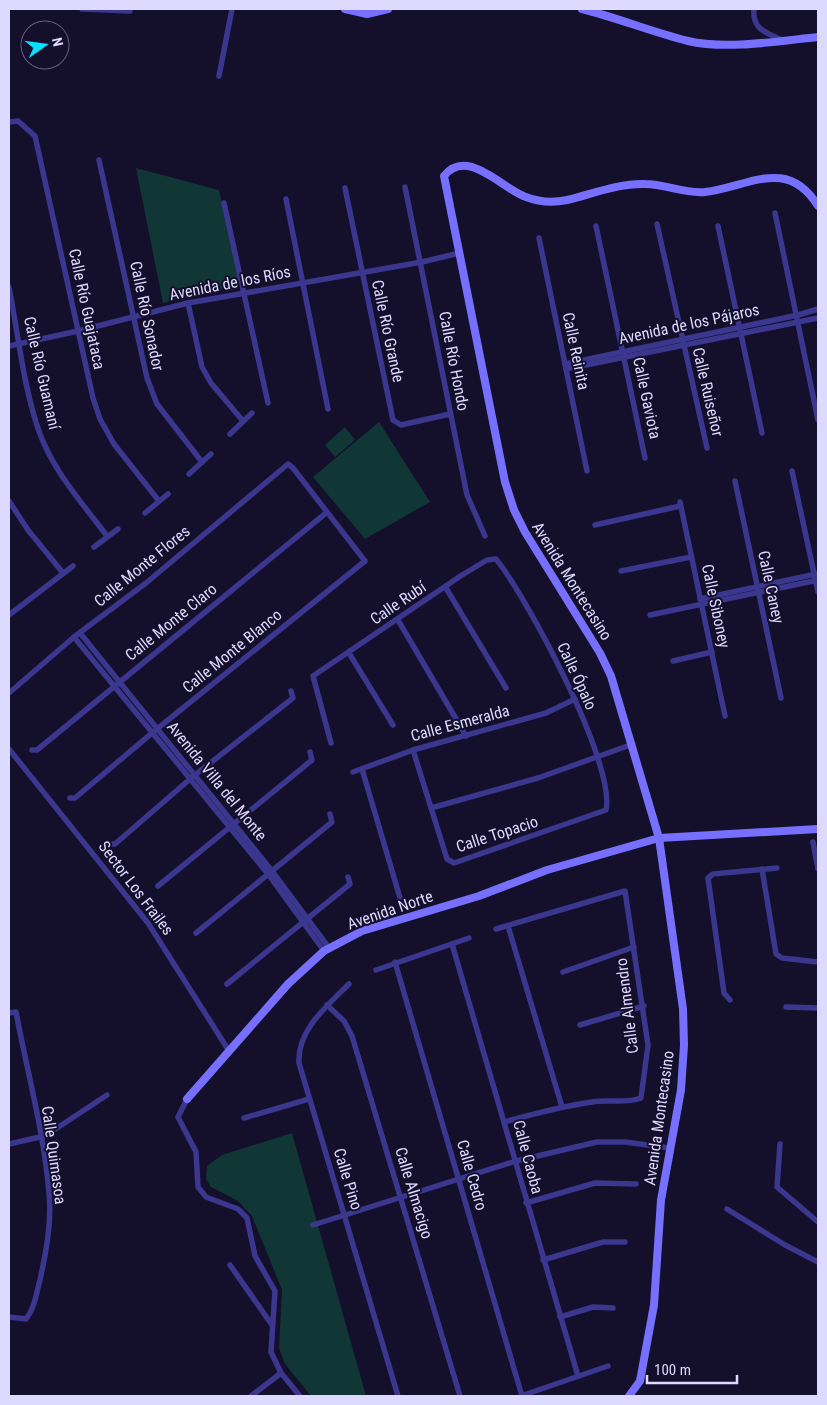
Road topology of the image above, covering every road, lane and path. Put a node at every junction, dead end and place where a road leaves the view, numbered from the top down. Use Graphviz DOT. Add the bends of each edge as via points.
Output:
graph roads {
  1 [pos="82,9"];
  2 [pos="232,9"];
  3 [pos="345,9"];
  4 [pos="388,9"];
  5 [pos="582,9"];
  6 [pos="754,9"];
  7 [pos="130,11"];
  8 [pos="818,36"];
  9 [pos="784,41"];
  10 [pos="219,76"];
  11 [pos="9,122"];
  12 [pos="99,160"];
  13 [pos="405,187"];
  14 [pos="346,188"];
  15 [pos="286,199"];
  16 [pos="224,203"];
  17 [pos="818,206"];
  18 [pos="775,213"];
  19 [pos="657,224"];
  20 [pos="596,226"];
  21 [pos="718,226"];
  22 [pos="538,238"];
  23 [pos="459,253"];
  24 [pos="422,262"];
  25 [pos="362,272"];
  26 [pos="303,282"];
  27 [pos="9,287"];
  28 [pos="245,292"];
  29 [pos="188,304"];
  30 [pos="818,309"];
  31 [pos="134,318"];
  32 [pos="799,318"];
  33 [pos="818,318"];
  34 [pos="740,330"];
  35 [pos="78,331"];
  36 [pos="682,342"];
  37 [pos="20,343"];
  38 [pos="9,346"];
  39 [pos="624,354"];
  40 [pos="566,367"];
  41 [pos="268,404"];
  42 [pos="328,408"];
  43 [pos="252,413"];
  44 [pos="450,414"];
  45 [pos="818,416"];
  46 [pos="243,421"];
  47 [pos="230,434"];
  48 [pos="762,434"];
  49 [pos="707,448"];
  50 [pos="211,454"];
  51 [pos="645,458"];
  52 [pos="202,462"];
  53 [pos="792,470"];
  54 [pos="588,471"];
  55 [pos="189,474"];
  56 [pos="735,481"];
  57 [pos="168,494"];
  58 [pos="9,501"];
  59 [pos="159,501"];
  60 [pos="145,513"];
  61 [pos="326,513"];
  62 [pos="595,525"];
  63 [pos="118,528"];
  64 [pos="107,536"];
  65 [pos="485,536"];
  66 [pos="94,547"];
  67 [pos="691,557"];
  68 [pos="498,562"];
  69 [pos="73,566"];
  70 [pos="622,571"];
  71 [pos="63,573"];
  72 [pos="817,577"];
  73 [pos="446,588"];
  74 [pos="758,590"];
  75 [pos="818,592"];
  76 [pos="701,602"];
  77 [pos="9,615"];
  78 [pos="650,615"];
  79 [pos="398,620"];
  80 [pos="77,635"];
  81 [pos="712,652"];
  82 [pos="349,653"];
  83 [pos="674,661"];
  84 [pos="119,681"];
  85 [pos="113,686"];
  86 [pos="506,688"];
  87 [pos="291,691"];
  88 [pos="9,694"];
  89 [pos="780,698"];
  90 [pos="574,699"];
  91 [pos="725,716"];
  92 [pos="393,725"];
  93 [pos="155,731"];
  94 [pos="466,736"];
  95 [pos="331,743"];
  96 [pos="633,744"];
  97 [pos="9,749"];
  98 [pos="32,750"];
  99 [pos="413,750"];
  100 [pos="310,752"];
  101 [pos="596,756"];
  102 [pos="362,769"];
  103 [pos="353,772"];
  104 [pos="193,777"];
  105 [pos="70,798"];
  106 [pos="431,808"];
  107 [pos="606,810"];
  108 [pos="330,814"];
  109 [pos="232,825"];
  110 [pos="818,829"];
  111 [pos="660,838"];
  112 [pos="813,842"];
  113 [pos="107,844"];
  114 [pos="818,865"];
  115 [pos="777,868"];
  116 [pos="762,869"];
  117 [pos="270,872"];
  118 [pos="348,877"];
  119 [pos="158,886"];
  120 [pos="403,908"];
  121 [pos="306,920"];
  122 [pos="508,926"];
  123 [pos="496,929"];
  124 [pos="196,933"];
  125 [pos="469,938"];
  126 [pos="452,944"];
  127 [pos="634,947"];
  128 [pos="327,950"];
  129 [pos="395,962"];
  130 [pos="818,962"];
  131 [pos="376,970"];
  132 [pos="563,972"];
  133 [pos="227,984"];
  134 [pos="349,984"];
  135 [pos="730,1000"];
  136 [pos="327,1005"];
  137 [pos="644,1006"];
  138 [pos="786,1007"];
  139 [pos="818,1008"];
  140 [pos="9,1013"];
  141 [pos="580,1025"];
  142 [pos="229,1051"];
  143 [pos="107,1095"];
  144 [pos="187,1099"];
  145 [pos="309,1099"];
  146 [pos="562,1107"];
  147 [pos="244,1118"];
  148 [pos="504,1122"];
  149 [pos="40,1137"];
  150 [pos="9,1144"];
  151 [pos="780,1144"];
  152 [pos="670,1148"];
  153 [pos="516,1161"];
  154 [pos="459,1180"];
  155 [pos="636,1184"];
  156 [pos="401,1198"];
  157 [pos="526,1203"];
  158 [pos="727,1209"];
  159 [pos="344,1215"];
  160 [pos="818,1222"];
  161 [pos="313,1225"];
  162 [pos="625,1242"];
  163 [pos="543,1260"];
  164 [pos="818,1262"];
  165 [pos="230,1264"];
  166 [pos="613,1308"];
  167 [pos="9,1317"];
  168 [pos="560,1317"];
  169 [pos="272,1325"];
  170 [pos="608,1366"];
  171 [pos="281,1373"];
  172 [pos="578,1376"];
  173 [pos="251,1396"];
  174 [pos="300,1396"];
  175 [pos="398,1396"];
  176 [pos="460,1396"];
  177 [pos="522,1396"];
  178 [pos="629,1396"];
  1 -- 7 [label="street"];
  2 -- 10 [label="street"];
  3 -- 4 [label="street" via="367,14"];
  5 -- 9 [label="street" via="689,41 739,44"];
  6 -- 9 [label="street" via="753,18 759,29"];
  8 -- 9 [label="street"];
  11 -- 35 [label="street, Calle Río Guajataca" via="18,121 35,136"];
  12 -- 31 [label="street, Calle Río Sonador"];
  13 -- 24 [label="street, Calle Río Hondo"];
  14 -- 25 [label="street, Calle Río Grande"];
  15 -- 26 [label="street"];
  16 -- 28 [label="street"];
  17 -- 23 [label="street, Avenida Montecasino" via="804,188 773,177 704,192 630,185 546,202 524,197 485,173 460,164 450,168 444,176"];
  18 -- 32 [label="street"];
  19 -- 36 [label="street, Calle Ruiseñor"];
  20 -- 39 [label="street, Calle Gaviota"];
  21 -- 34 [label="street"];
  22 -- 40 [label="street, Calle Reinita"];
  23 -- 24 [label="street, Avenida de los Ríos"];
  23 -- 96 [label="street, Avenida Montecasino" via="505,482 514,510 607,665"];
  24 -- 25 [label="street, Avenida de los Ríos"];
  24 -- 44 [label="street, Calle Río Hondo"];
  25 -- 26 [label="street, Avenida de los Ríos"];
  25 -- 44 [label="street, Calle Río Grande" via="393,420 401,425"];
  26 -- 28 [label="street, Avenida de los Ríos"];
  26 -- 42 [label="street"];
  27 -- 37 [label="street, Calle Río Guamaní"];
  28 -- 29 [label="street, Avenida de los Ríos"];
  28 -- 41 [label="street"];
  29 -- 31 [label="street, Avenida de los Ríos"];
  29 -- 46 [label="street" via="202,367 211,383"];
  30 -- 32 [label="street, Avenida de los Pájaros"];
  31 -- 35 [label="street, Avenida de los Ríos"];
  31 -- 52 [label="street, Calle Río Sonador" via="147,378 157,404"];
  32 -- 33 [label="street, Avenida de los Pájaros"];
  32 -- 34 [label="street, Avenida de los Pájaros"];
  32 -- 45 [label="street"];
  34 -- 36 [label="street, Avenida de los Pájaros"];
  34 -- 48 [label="street"];
  35 -- 37 [label="street, Avenida de los Ríos"];
  35 -- 59 [label="street, Calle Río Guajataca" via="100,419 128,464"];
  36 -- 39 [label="street, Avenida de los Pájaros"];
  36 -- 49 [label="street, Calle Ruiseñor"];
  37 -- 38 [label="street, Avenida de los Ríos"];
  37 -- 64 [label="street, Calle Río Guamaní" via="41,435 69,487"];
  39 -- 40 [label="street, Avenida de los Pájaros"];
  39 -- 51 [label="street, Calle Gaviota"];
  40 -- 54 [label="street, Calle Reinita"];
  43 -- 46 [label="street"];
  44 -- 65 [label="street, Calle Río Hondo" via="467,494"];
  46 -- 47 [label="street"];
  50 -- 52 [label="street"];
  52 -- 55 [label="street"];
  53 -- 72 [label="street"];
  56 -- 74 [label="street, Calle Caney"];
  57 -- 59 [label="street"];
  58 -- 71 [label="street"];
  59 -- 60 [label="street"];
  61 -- 80 [label="street, Calle Monte Flores" via="288,464 146,583"];
  61 -- 84 [label="street, Calle Monte Claro"];
  61 -- 93 [label="street, Calle Monte Blanco" via="365,562"];
  62 -- 67 [label="street, Calle Siboney" via="680,504"];
  63 -- 64 [label="street"];
  64 -- 66 [label="street"];
  67 -- 70 [label="street"];
  67 -- 76 [label="street, Calle Siboney"];
  68 -- 73 [label="street, Calle Rubí" via="496,559 487,560"];
  68 -- 90 [label="street, Calle Ópalo" via="558,663"];
  69 -- 71 [label="street"];
  71 -- 77 [label="street"];
  72 -- 74 [label="street"];
  72 -- 75 [label="street"];
  73 -- 79 [label="street, Calle Rubí"];
  73 -- 86 [label="street"];
  74 -- 76 [label="street"];
  74 -- 89 [label="street, Calle Caney"];
  76 -- 78 [label="street"];
  76 -- 81 [label="street, Calle Siboney"];
  79 -- 82 [label="street, Calle Rubí"];
  79 -- 94 [label="street"];
  80 -- 84 [label="street, Avenida Villa del Monte"];
  80 -- 85 [label="street, Avenida Villa del Monte"];
  80 -- 88 [label="street, Calle Monte Flores"];
  81 -- 83 [label="street"];
  81 -- 91 [label="street, Calle Siboney"];
  82 -- 92 [label="street"];
  82 -- 95 [label="street, Calle Rubí" via="313,676"];
  84 -- 85 [label="street, Calle Monte Claro"];
  84 -- 93 [label="street, Avenida Villa del Monte"];
  85 -- 93 [label="street, Avenida Villa del Monte"];
  85 -- 98 [label="street, Calle Monte Claro" via="37,750"];
  87 -- 104 [label="street" via="293,698"];
  90 -- 94 [label="street, Calle Esmeralda" via="546,713"];
  90 -- 101 [label="street, Calle Ópalo"];
  93 -- 104 [label="street, Avenida Villa del Monte"];
  93 -- 105 [label="street, Calle Monte Blanco" via="76,798"];
  94 -- 99 [label="street, Calle Esmeralda"];
  96 -- 101 [label="street"];
  96 -- 111 [label="street, Avenida Montecasino"];
  97 -- 142 [label="street, Sector Los Frailes" via="148,923"];
  99 -- 102 [label="street, Calle Esmeralda"];
  99 -- 106 [label="street, Calle Topacio"];
  100 -- 109 [label="street" via="312,760"];
  101 -- 106 [label="street" via="538,778"];
  101 -- 107 [label="street, Calle Ópalo" via="608,801"];
  102 -- 103 [label="street, Calle Esmeralda"];
  102 -- 120 [label="street"];
  104 -- 109 [label="street, Avenida Villa del Monte"];
  104 -- 113 [label="street" via="115,844"];
  106 -- 107 [label="street, Calle Topacio" via="447,859 454,863"];
  108 -- 117 [label="street" via="332,822"];
  109 -- 117 [label="street, Avenida Villa del Monte"];
  109 -- 119 [label="street"];
  110 -- 111 [label="street, Avenida Norte"];
  111 -- 128 [label="street, Avenida Norte" via="547,870 478,896 371,928"];
  111 -- 152 [label="street, Avenida Montecasino" via="683,1009 681,1090"];
  112 -- 114 [label="street"];
  115 -- 116 [label="street"];
  116 -- 130 [label="street" via="776,954 782,958"];
  116 -- 135 [label="street" via="713,874 708,878 724,993"];
  117 -- 121 [label="street, Avenida Villa del Monte"];
  117 -- 124 [label="street"];
  118 -- 121 [label="street" via="350,884"];
  121 -- 128 [label="street, Avenida Villa del Monte"];
  121 -- 133 [label="street"];
  122 -- 123 [label="street"];
  122 -- 127 [label="street, Calle Almendro" via="625,891"];
  122 -- 146 [label="street"];
  125 -- 126 [label="street"];
  126 -- 129 [label="street"];
  126 -- 148 [label="street, Calle Caoba"];
  127 -- 132 [label="street"];
  127 -- 137 [label="street, Calle Almendro"];
  128 -- 142 [label="street, Avenida Norte" via="288,984"];
  129 -- 131 [label="street"];
  129 -- 154 [label="street, Calle Cedro"];
  134 -- 136 [label="street, Calle Pino"];
  136 -- 145 [label="street, Calle Pino" via="302,1038 298,1050"];
  136 -- 156 [label="street, Calle Almacigo" via="344,1021 352,1036"];
  137 -- 141 [label="street"];
  137 -- 146 [label="street, Calle Almendro" via="648,1045 642,1098 632,1102 594,1101"];
  138 -- 139 [label="street"];
  140 -- 149 [label="street, Calle Quimasoa" via="16,1012"];
  142 -- 144 [label="street, Avenida Norte"];
  143 -- 149 [label="street"];
  144 -- 169 [label="street" via="178,1117 196,1152 198,1187 206,1197 238,1210 247,1218 255,1256 274,1291"];
  145 -- 147 [label="street"];
  145 -- 159 [label="street, Calle Pino"];
  146 -- 148 [label="street, Calle Almendro"];
  148 -- 153 [label="street, Calle Caoba"];
  149 -- 150 [label="street"];
  149 -- 167 [label="street, Calle Quimasoa" via="49,1193 45,1259 32,1311 26,1320"];
  151 -- 160 [label="street" via="776,1187"];
  152 -- 153 [label="street" via="597,1142"];
  152 -- 178 [label="street, Avenida Montecasino" via="661,1200 654,1305 640,1381"];
  153 -- 154 [label="street"];
  153 -- 157 [label="street, Calle Caoba"];
  154 -- 156 [label="street"];
  154 -- 177 [label="street, Calle Cedro"];
  155 -- 157 [label="street" via="596,1183"];
  156 -- 159 [label="street"];
  156 -- 176 [label="street, Calle Almacigo"];
  157 -- 163 [label="street, Calle Caoba"];
  158 -- 164 [label="street"];
  159 -- 161 [label="street"];
  159 -- 175 [label="street, Calle Pino"];
  162 -- 163 [label="street" via="603,1242"];
  163 -- 168 [label="street, Calle Caoba"];
  165 -- 169 [label="street"];
  166 -- 168 [label="street" via="593,1307"];
  168 -- 172 [label="street, Calle Caoba"];
  169 -- 171 [label="street" via="271,1352"];
  170 -- 172 [label="street"];
  171 -- 173 [label="street"];
  171 -- 174 [label="street"];
  172 -- 177 [label="street"];
}
